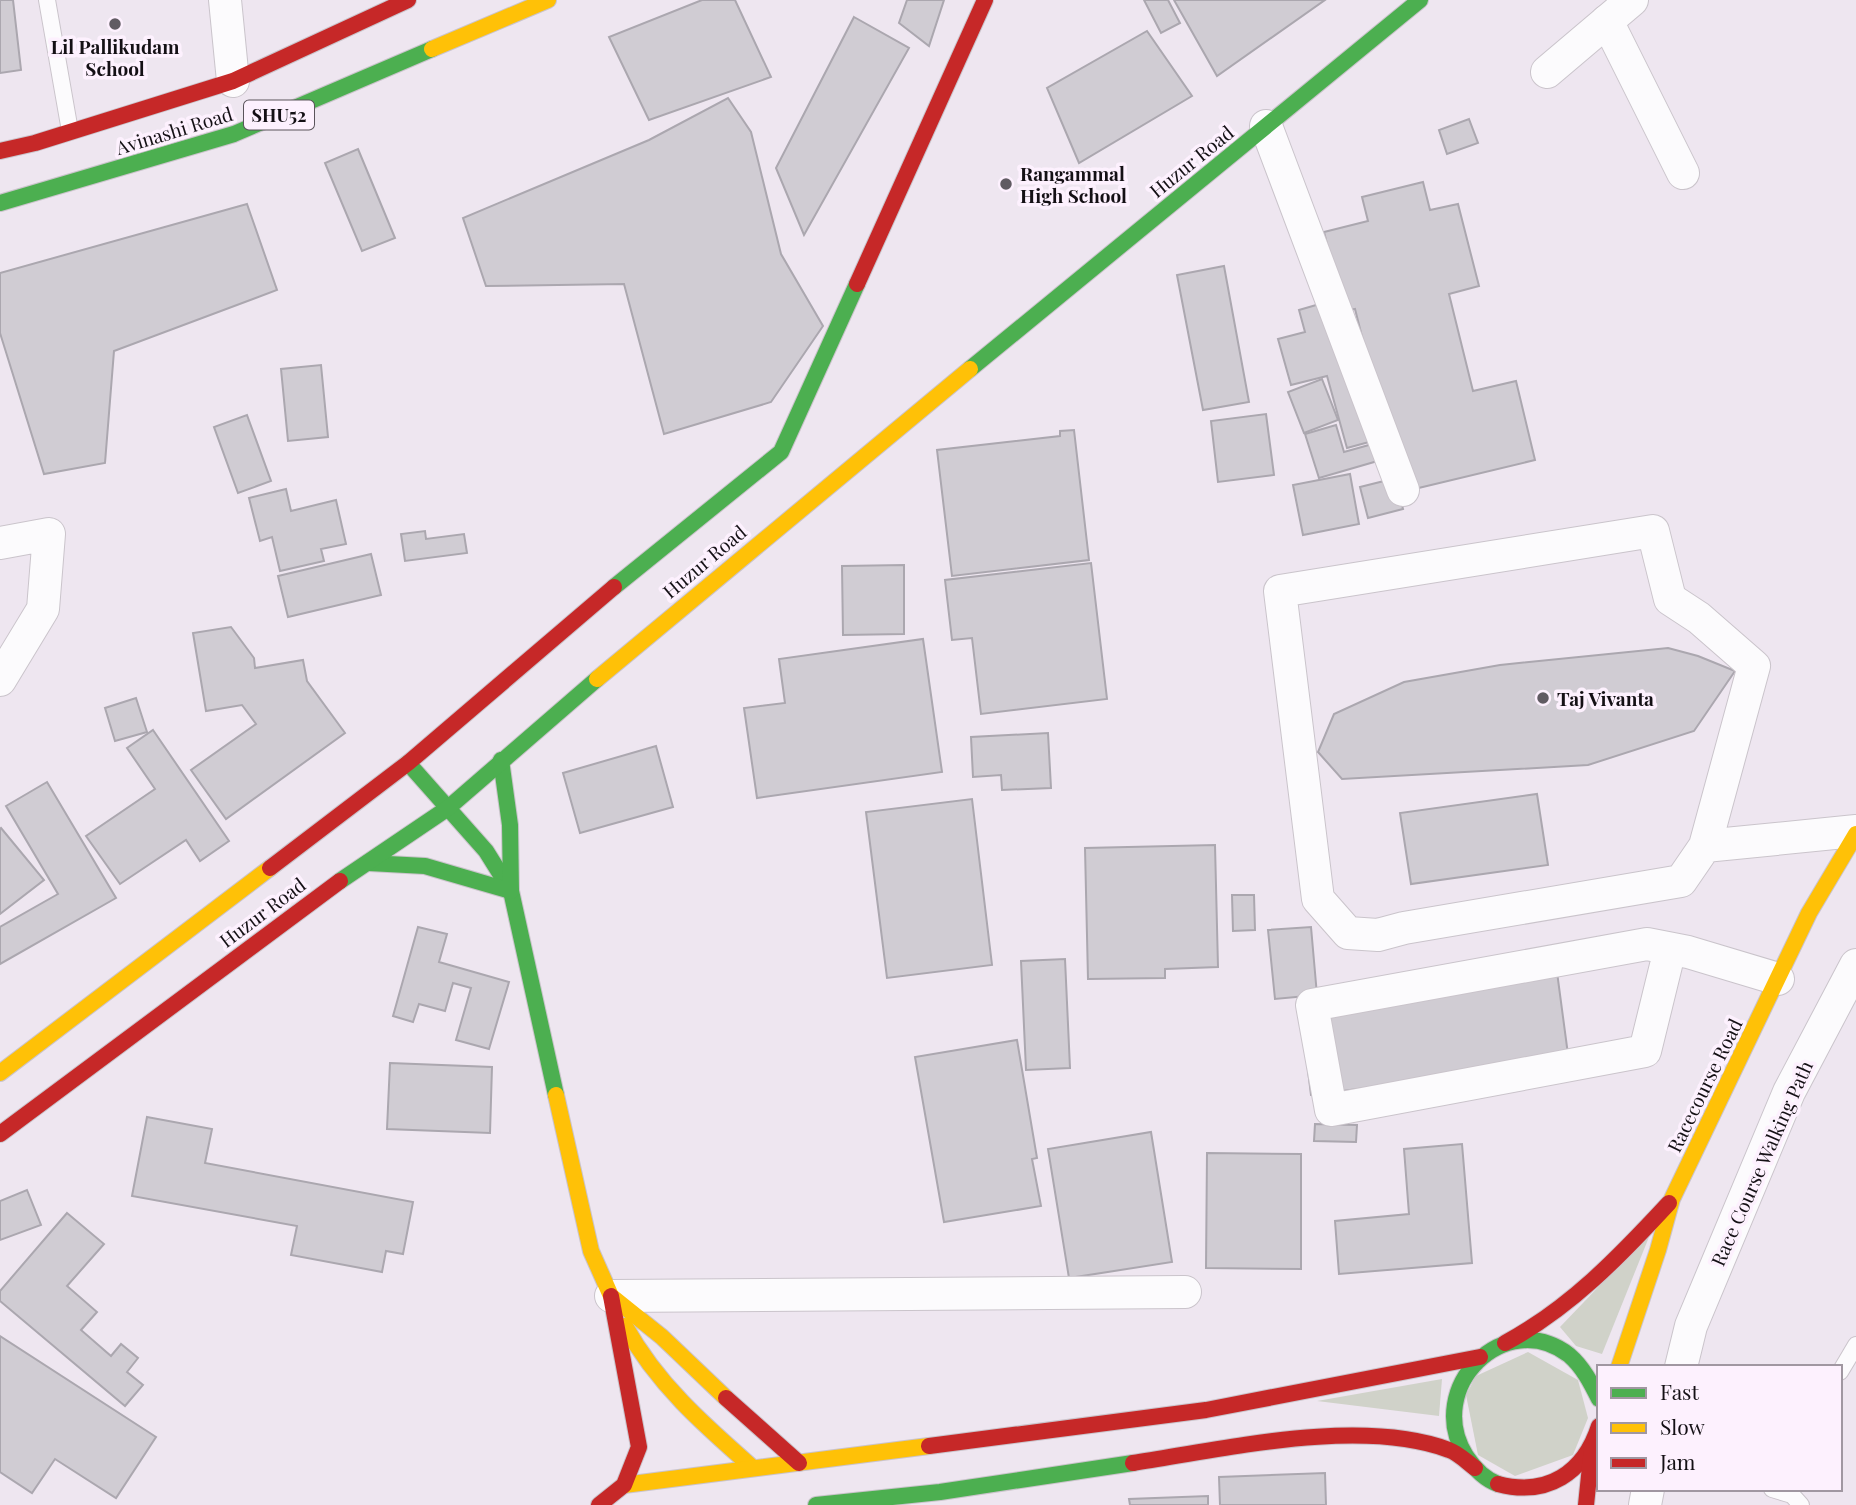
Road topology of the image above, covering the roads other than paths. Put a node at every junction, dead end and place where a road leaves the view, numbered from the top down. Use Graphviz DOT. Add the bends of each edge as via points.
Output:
graph roads {
  1 [pos="47,0"];
  2 [pos="225,0"];
  3 [pos="408,0"];
  4 [pos="548,0"];
  5 [pos="985,0"];
  6 [pos="1420,0"];
  7 [pos="1632,0"];
  8 [pos="1607,21"];
  9 [pos="1547,72"];
  10 [pos="233,81"];
  11 [pos="1266,126"];
  12 [pos="71,131"];
  13 [pos="0,151"];
  14 [pos="1683,173"];
  15 [pos="0,203"];
  16 [pos="1403,490"];
  17 [pos="0,543"];
  18 [pos="0,680"];
  19 [pos="501,760"];
  20 [pos="408,763"];
  21 [pos="448,808"];
  22 [pos="1856,832"];
  23 [pos="1706,846"];
  24 [pos="369,863"];
  25 [pos="511,891"];
  26 [pos="1670,949"];
  27 [pos="1856,965"];
  28 [pos="1778,979"];
  29 [pos="0,1073"];
  30 [pos="0,1134"];
  31 [pos="1672,1199"];
  32 [pos="1185,1292"];
  33 [pos="611,1296"];
  34 [pos="1501,1345"];
  35 [pos="1856,1345"];
  36 [pos="1480,1357"];
  37 [pos="1620,1365"];
  38 [pos="1681,1365"];
  39 [pos="1842,1369"];
  40 [pos="1597,1394"];
  41 [pos="1595,1448"];
  42 [pos="799,1463"];
  43 [pos="753,1468"];
  44 [pos="1475,1468"];
  45 [pos="1494,1483"];
  46 [pos="624,1485"];
  47 [pos="1779,1491"];
  48 [pos="599,1505"];
  49 [pos="816,1505"];
  50 [pos="1500,1505"];
  51 [pos="1586,1505"];
  52 [pos="1801,1505"];
  1 -- 12 [label="lane"];
  2 -- 10 [label="street"];
  3 -- 10 [label="main road, Avinashi Road / SHU52"];
  4 -- 15 [label="main road, Avinashi Road / SHU52" via="234,134"];
  5 -- 20 [label="main road, Huzur Road" via="770,468 591,606"];
  6 -- 11 [label="main road, Huzur Road"];
  7 -- 8 [label="street"];
  8 -- 9 [label="street"];
  8 -- 14 [label="street"];
  10 -- 12 [label="main road, Avinashi Road / SHU52"];
  11 -- 16 [label="street"];
  11 -- 19 [label="main road, Huzur Road" via="801,501"];
  12 -- 13 [label="main road, Avinashi Road / SHU52"];
  17 -- 18 [label="street" via="49,534 43,609"];
  19 -- 21 [label="main road, Huzur Road"];
  19 -- 25 [label="main road" via="510,825"];
  20 -- 21 [label="main road"];
  20 -- 29 [label="main road, Huzur Road"];
  21 -- 24 [label="main road, Huzur Road"];
  21 -- 25 [label="main road" via="486,851"];
  22 -- 23 [label="street"];
  22 -- 28 [label="main road, Racecourse Road"];
  23 -- 23 [label="street" via="1681,880 1378,935 1348,933 1318,899 1280,591 1653,531 1670,599 1754,666"];
  24 -- 25 [label="main road" via="425,866"];
  24 -- 30 [label="main road, Huzur Road"];
  25 -- 33 [label="main road" via="591,1251"];
  26 -- 26 [label="street" via="1647,944 1312,1005 1331,1110 1645,1051 1648,995"];
  26 -- 28 [label="street"];
  27 -- 38 [label="street, Race Course Walking Path" via="1788,1092 1691,1326"];
  28 -- 31 [label="main road, Racecourse Road"];
  31 -- 34 [label="main road" via="1569,1301"];
  31 -- 37 [label="main road, Racecourse Road"];
  32 -- 33 [label="street"];
  33 -- 42 [label="main road"];
  33 -- 43 [label="main road" via="634,1345 670,1394"];
  33 -- 46 [label="main road" via="639,1447"];
  34 -- 36 [label="main road"];
  34 -- 40 [label="main road" via="1542,1342 1562,1350 1579,1363"];
  35 -- 39 [label="lane"];
  36 -- 42 [label="main road" via="1206,1410"];
  36 -- 44 [label="main road" via="1465,1373 1452,1413 1455,1435"];
  41 -- 45 [label="main road" via="1560,1480 1537,1487"];
  41 -- 51 [label="main road"];
  42 -- 43 [label="main road"];
  43 -- 46 [label="main road"];
  44 -- 45 [label="main road"];
  44 -- 49 [label="main road" via="1451,1450 1385,1435 1341,1437 1267,1443 940,1492"];
  45 -- 50 [label="main road"];
  46 -- 48 [label="main road"];
  47 -- 52 [label="lane" via="1792,1495"];
}
